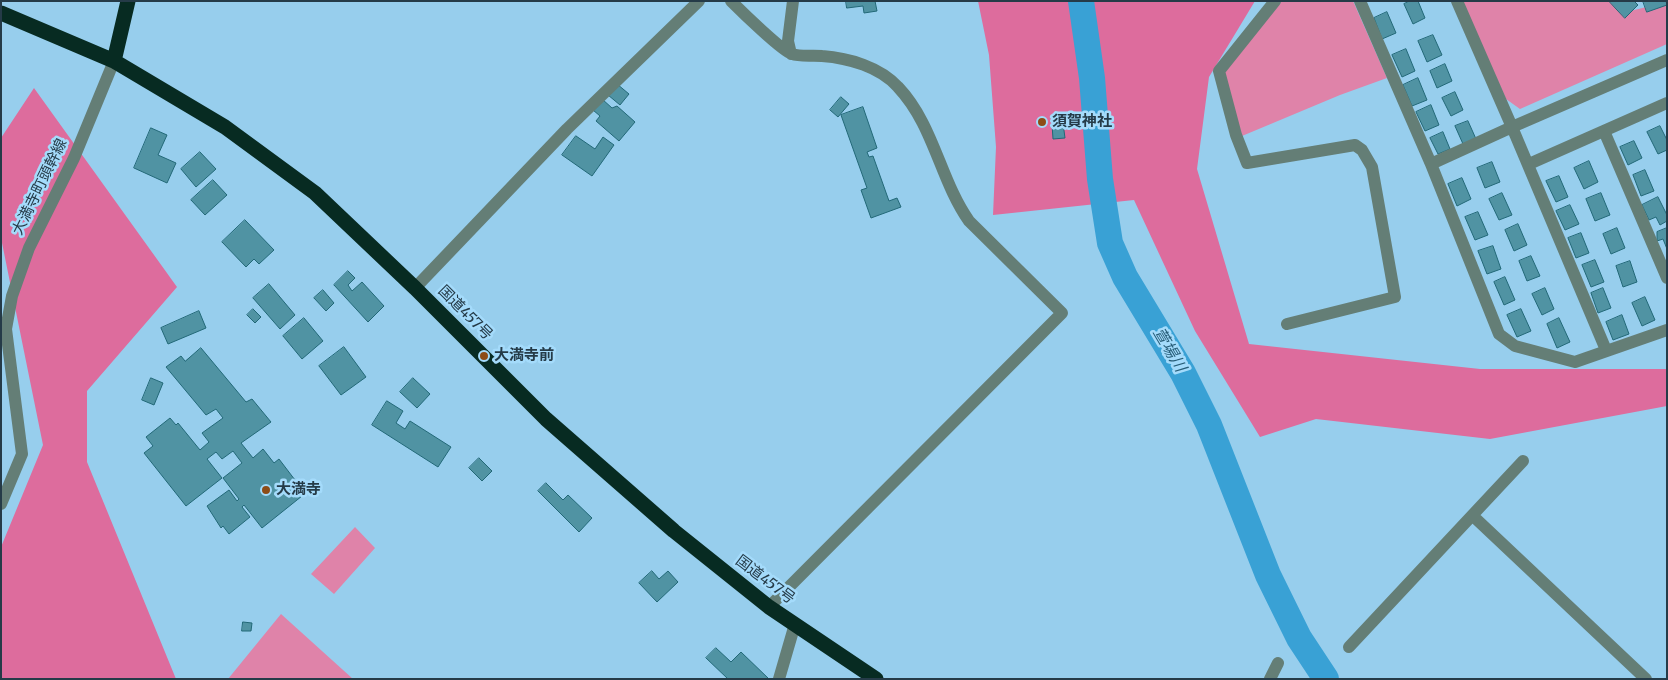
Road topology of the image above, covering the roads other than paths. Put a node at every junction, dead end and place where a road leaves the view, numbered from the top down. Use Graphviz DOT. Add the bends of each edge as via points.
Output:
graph roads {
  1 [pos="128,1"];
  2 [pos="699,1"];
  3 [pos="731,1"];
  4 [pos="793,1"];
  5 [pos="1274,1"];
  6 [pos="1360,1"];
  7 [pos="1457,1"];
  8 [pos="1,13"];
  9 [pos="791,54"];
  10 [pos="1667,60"];
  11 [pos="114,61"];
  12 [pos="1667,104"];
  13 [pos="1512,127"];
  14 [pos="1604,131"];
  15 [pos="1431,164"];
  16 [pos="1529,164"];
  17 [pos="1667,278"];
  18 [pos="415,288"];
  19 [pos="1287,324"];
  20 [pos="1667,330"];
  21 [pos="1606,350"];
  22 [pos="1523,461"];
  23 [pos="1,504"];
  24 [pos="1473,516"];
  25 [pos="769,607"];
  26 [pos="795,624"];
  27 [pos="1349,647"];
  28 [pos="1278,663"];
  29 [pos="779,679"];
  30 [pos="876,679"];
  31 [pos="1270,679"];
  32 [pos="1646,679"];
  1 -- 11 [label="highway"];
  2 -- 18 [label="street" via="567,129"];
  3 -- 9 [label="street"];
  4 -- 9 [label="street" via="788,41"];
  5 -- 19 [label="street" via="1219,71 1244,156 1247,163 1355,145 1362,150 1372,168 1395,297"];
  6 -- 15 [label="street"];
  7 -- 13 [label="street"];
  8 -- 11 [label="highway, 国道457号"];
  9 -- 25 [label="street" via="838,57 859,63 884,75 898,87 922,119 960,208 969,221 1062,313"];
  10 -- 13 [label="street"];
  11 -- 18 [label="highway, 国道457号" via="225,127 315,193"];
  11 -- 23 [label="street, 大満寺町頭幹線" via="74,158 29,248 12,296 6,328 22,454"];
  12 -- 14 [label="street"];
  13 -- 15 [label="street"];
  13 -- 16 [label="street"];
  14 -- 16 [label="street"];
  14 -- 17 [label="street"];
  15 -- 21 [label="street" via="1499,334 1515,346 1575,362"];
  16 -- 21 [label="street"];
  18 -- 25 [label="highway, 国道457号" via="546,419 674,531"];
  20 -- 21 [label="street"];
  22 -- 24 [label="street"];
  24 -- 27 [label="street"];
  24 -- 32 [label="street"];
  25 -- 26 [label="highway, 国道457号"];
  26 -- 29 [label="street"];
  26 -- 30 [label="highway, 国道457号"];
  28 -- 31 [label="street"];
}
